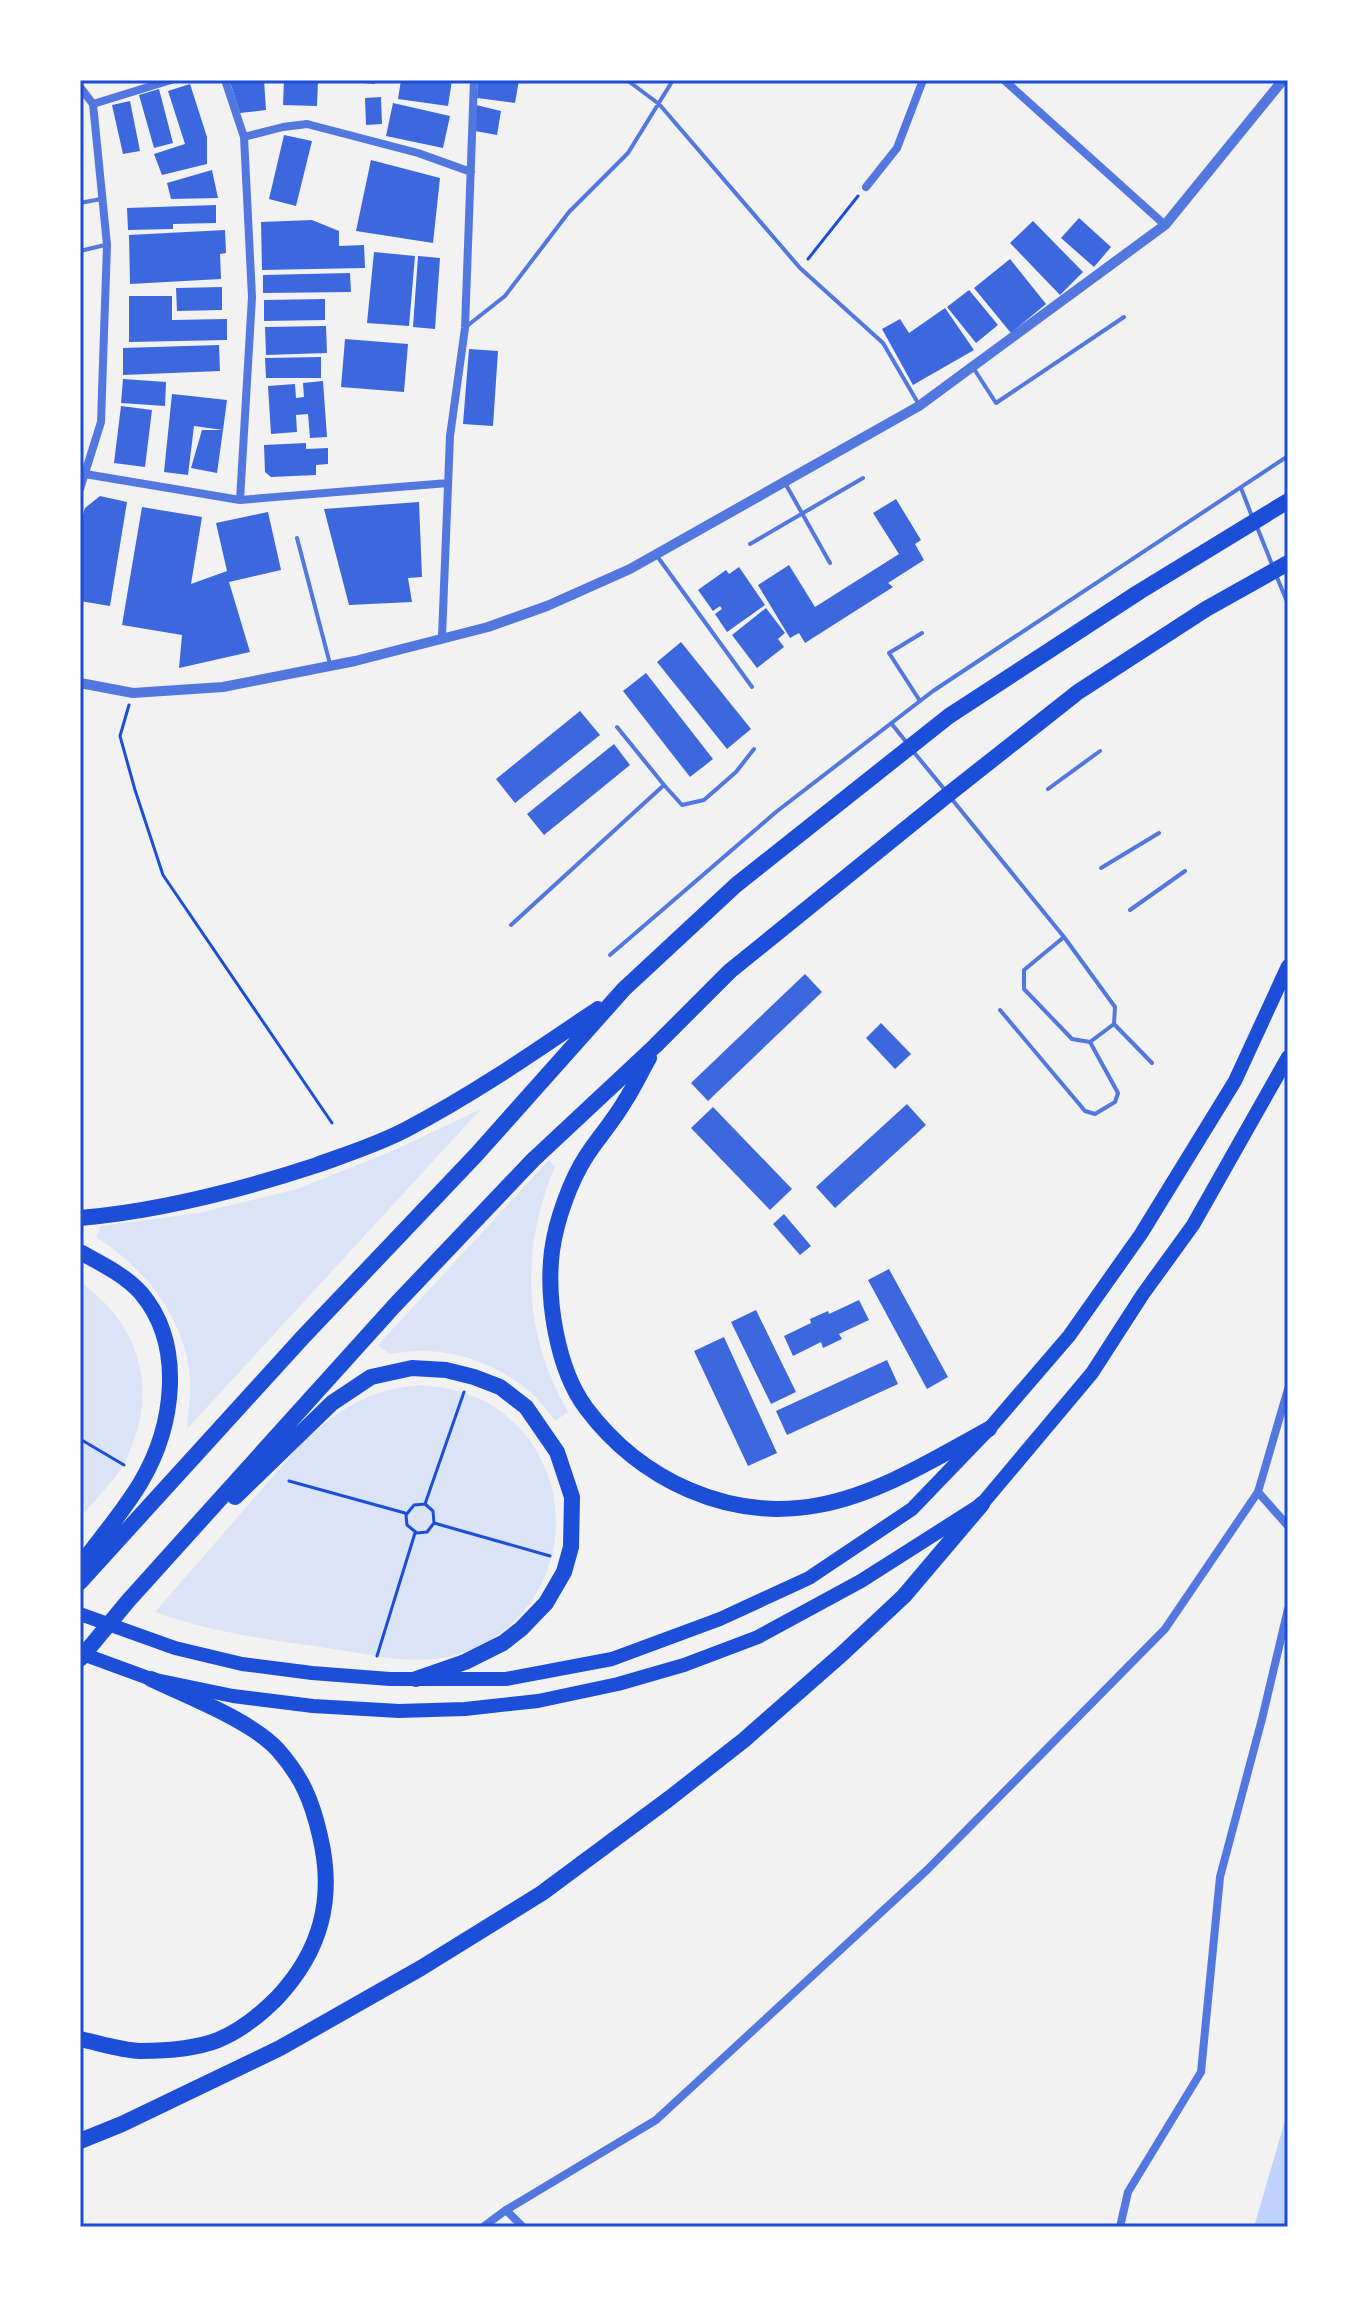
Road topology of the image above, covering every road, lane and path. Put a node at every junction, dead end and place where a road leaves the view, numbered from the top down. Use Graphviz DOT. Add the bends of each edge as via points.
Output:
graph roads {
  1 [pos="171,80"];
  2 [pos="225,80"];
  3 [pos="474,80"];
  4 [pos="627,80"];
  5 [pos="673,80"];
  6 [pos="923,80"];
  7 [pos="1004,80"];
  8 [pos="1283,80"];
  9 [pos="80,87"];
  10 [pos="93,104"];
  11 [pos="659,104"];
  12 [pos="244,137"];
  13 [pos="471,172"];
  14 [pos="866,187"];
  15 [pos="103,198"];
  16 [pos="80,203"];
  17 [pos="1165,225"];
  18 [pos="107,245"];
  19 [pos="80,251"];
  20 [pos="800,268"];
  21 [pos="1124,317"];
  22 [pos="465,328"];
  23 [pos="972,367"];
  24 [pos="919,406"];
  25 [pos="1288,456"];
  26 [pos="82,474"];
  27 [pos="863,478"];
  28 [pos="784,481"];
  29 [pos="448,483"];
  30 [pos="1241,488"];
  31 [pos="80,489"];
  32 [pos="240,500"];
  33 [pos="1288,501"];
  34 [pos="802,513"];
  35 [pos="297,538"];
  36 [pos="750,544"];
  37 [pos="656,554"];
  38 [pos="830,563"];
  39 [pos="1288,563"];
  40 [pos="1288,604"];
  41 [pos="922,633"];
  42 [pos="442,637"];
  43 [pos="331,666"];
  44 [pos="80,683"];
  45 [pos="752,687"];
  46 [pos="133,693"];
  47 [pos="920,701"];
  48 [pos="891,723"];
  49 [pos="617,727"];
  50 [pos="754,749"];
  51 [pos="1100,751"];
  52 [pos="664,785"];
  53 [pos="1048,789"];
  54 [pos="1159,833"];
  55 [pos="1101,868"];
  56 [pos="1185,871"];
  57 [pos="1130,910"];
  58 [pos="511,925"];
  59 [pos="1064,937"];
  60 [pos="610,955"];
  61 [pos="1288,966"];
  62 [pos="622,992"];
  63 [pos="1000,1010"];
  64 [pos="1114,1024"];
  65 [pos="1090,1042"];
  66 [pos="655,1046"];
  67 [pos="1288,1057"];
  68 [pos="1152,1063"];
  69 [pos="332,1123"];
  70 [pos="80,1218"];
  71 [pos="80,1252"];
  72 [pos="1288,1389"];
  73 [pos="464,1392"];
  74 [pos="989,1429"];
  75 [pos="80,1439"];
  76 [pos="124,1465"];
  77 [pos="289,1481"];
  78 [pos="1258,1492"];
  79 [pos="425,1504"];
  80 [pos="982,1504"];
  81 [pos="406,1514"];
  82 [pos="434,1523"];
  83 [pos="1288,1526"];
  84 [pos="415,1532"];
  85 [pos="552,1557"];
  86 [pos="80,1566"];
  87 [pos="80,1582"];
  88 [pos="128,1601"];
  89 [pos="1288,1609"];
  90 [pos="80,1614"];
  91 [pos="80,1656"];
  92 [pos="377,1656"];
  93 [pos="80,1670"];
  94 [pos="151,1679"];
  95 [pos="416,1679"];
  96 [pos="80,2039"];
  97 [pos="80,2141"];
  98 [pos="506,2210"];
  99 [pos="483,2227"];
  100 [pos="523,2227"];
  101 [pos="1120,2227"];
  1 -- 10 [label="street"];
  2 -- 12 [label="street"];
  3 -- 13 [label="street"];
  4 -- 11 [label="lane"];
  5 -- 11 [label="lane"];
  6 -- 14 [label="street" via="897,148"];
  7 -- 17 [label="street"];
  8 -- 17 [label="street"];
  9 -- 10 [label="street"];
  10 -- 15 [label="street"];
  11 -- 20 [label="lane"];
  11 -- 22 [label="lane" via="628,153 569,212 505,296"];
  12 -- 13 [label="street" via="307,124"];
  12 -- 32 [label="street" via="252,297"];
  13 -- 22 [label="street"];
  14 -- 20 [label="path"];
  15 -- 16 [label="lane"];
  15 -- 18 [label="street"];
  17 -- 23 [label="street"];
  18 -- 19 [label="lane"];
  18 -- 26 [label="street" via="101,422"];
  20 -- 24 [label="lane" via="883,343"];
  21 -- 23 [label="lane" via="996,403"];
  22 -- 29 [label="street"];
  23 -- 24 [label="street"];
  24 -- 28 [label="street"];
  25 -- 30 [label="lane"];
  26 -- 31 [label="street"];
  26 -- 32 [label="street"];
  27 -- 34 [label="lane"];
  28 -- 34 [label="lane"];
  28 -- 37 [label="street"];
  29 -- 32 [label="street"];
  29 -- 42 [label="street"];
  30 -- 40 [label="lane"];
  30 -- 47 [label="lane"];
  33 -- 62 [label="highway" via="949,716 736,885"];
  34 -- 36 [label="lane"];
  34 -- 38 [label="lane"];
  35 -- 43 [label="lane"];
  37 -- 42 [label="street" via="547,606"];
  37 -- 45 [label="lane"];
  39 -- 66 [label="highway" via="1078,692 730,971"];
  41 -- 47 [label="lane" via="889,653"];
  42 -- 43 [label="street"];
  43 -- 46 [label="street" via="223,687"];
  44 -- 46 [label="street"];
  46 -- 69 [label="path" via="120,736 163,875"];
  47 -- 48 [label="lane"];
  48 -- 59 [label="lane"];
  48 -- 60 [label="lane" via="776,812"];
  49 -- 52 [label="lane"];
  50 -- 52 [label="lane" via="704,800 682,805"];
  51 -- 53 [label="lane"];
  52 -- 58 [label="lane"];
  54 -- 55 [label="lane"];
  56 -- 57 [label="lane"];
  59 -- 64 [label="lane" via="1115,1007"];
  59 -- 65 [label="lane" via="1024,970 1024,989 1072,1039"];
  61 -- 74 [label="main road" via="1235,1081 1141,1234 1069,1336"];
  62 -- 70 [label="highway" via="506,1071 406,1130 354,1152 256,1185 125,1214"];
  62 -- 87 [label="highway"];
  63 -- 65 [label="lane" via="1085,1111 1095,1114 1115,1102 1118,1093"];
  64 -- 65 [label="lane"];
  64 -- 68 [label="lane"];
  66 -- 74 [label="highway" via="625,1102 584,1158 562,1207 552,1251 556,1338 584,1406 638,1463 667,1480 702,1496 761,1508 819,1505 869,1491"];
  66 -- 88 [label="highway" via="533,1160 405,1294"];
  67 -- 80 [label="main road" via="1193,1225 1092,1373"];
  71 -- 86 [label="highway" via="139,1291 165,1333 170,1364 160,1441 141,1482"];
  72 -- 78 [label="street"];
  73 -- 79 [label="path"];
  74 -- 95 [label="main road" via="912,1509 809,1578 720,1619 612,1659 506,1679"];
  75 -- 76 [label="path"];
  77 -- 81 [label="path"];
  78 -- 83 [label="street"];
  78 -- 98 [label="street" via="1165,1629 927,1870 656,2120"];
  79 -- 81 [label="path" via="414,1505"];
  79 -- 82 [label="path" via="433,1511"];
  80 -- 94 [label="main road" via="861,1581 758,1637 684,1665 538,1701 399,1711 233,1696"];
  80 -- 97 [label="highway" via="904,1596 842,1654 744,1740 542,1893 280,2048"];
  81 -- 84 [label="path" via="407,1525"];
  82 -- 84 [label="path" via="427,1532"];
  82 -- 85 [label="path"];
  84 -- 92 [label="path"];
  88 -- 91 [label="highway"];
  88 -- 93 [label="highway"];
  88 -- 95 [label="highway" via="332,1403 371,1377 412,1368 474,1377 500,1387 526,1407 557,1452 572,1497 571,1547 546,1603 521,1629 465,1662"];
  89 -- 101 [label="street" via="1220,1877 1201,2072 1128,2192"];
  90 -- 95 [label="main road" via="175,1648 242,1664"];
  91 -- 94 [label="main road"];
  94 -- 96 [label="highway" via="238,1720 275,1746 294,1769 309,1794 325,1856 322,1921 293,1981 246,2025 217,2040 138,2051"];
  98 -- 99 [label="street"];
  98 -- 100 [label="street"];
}
